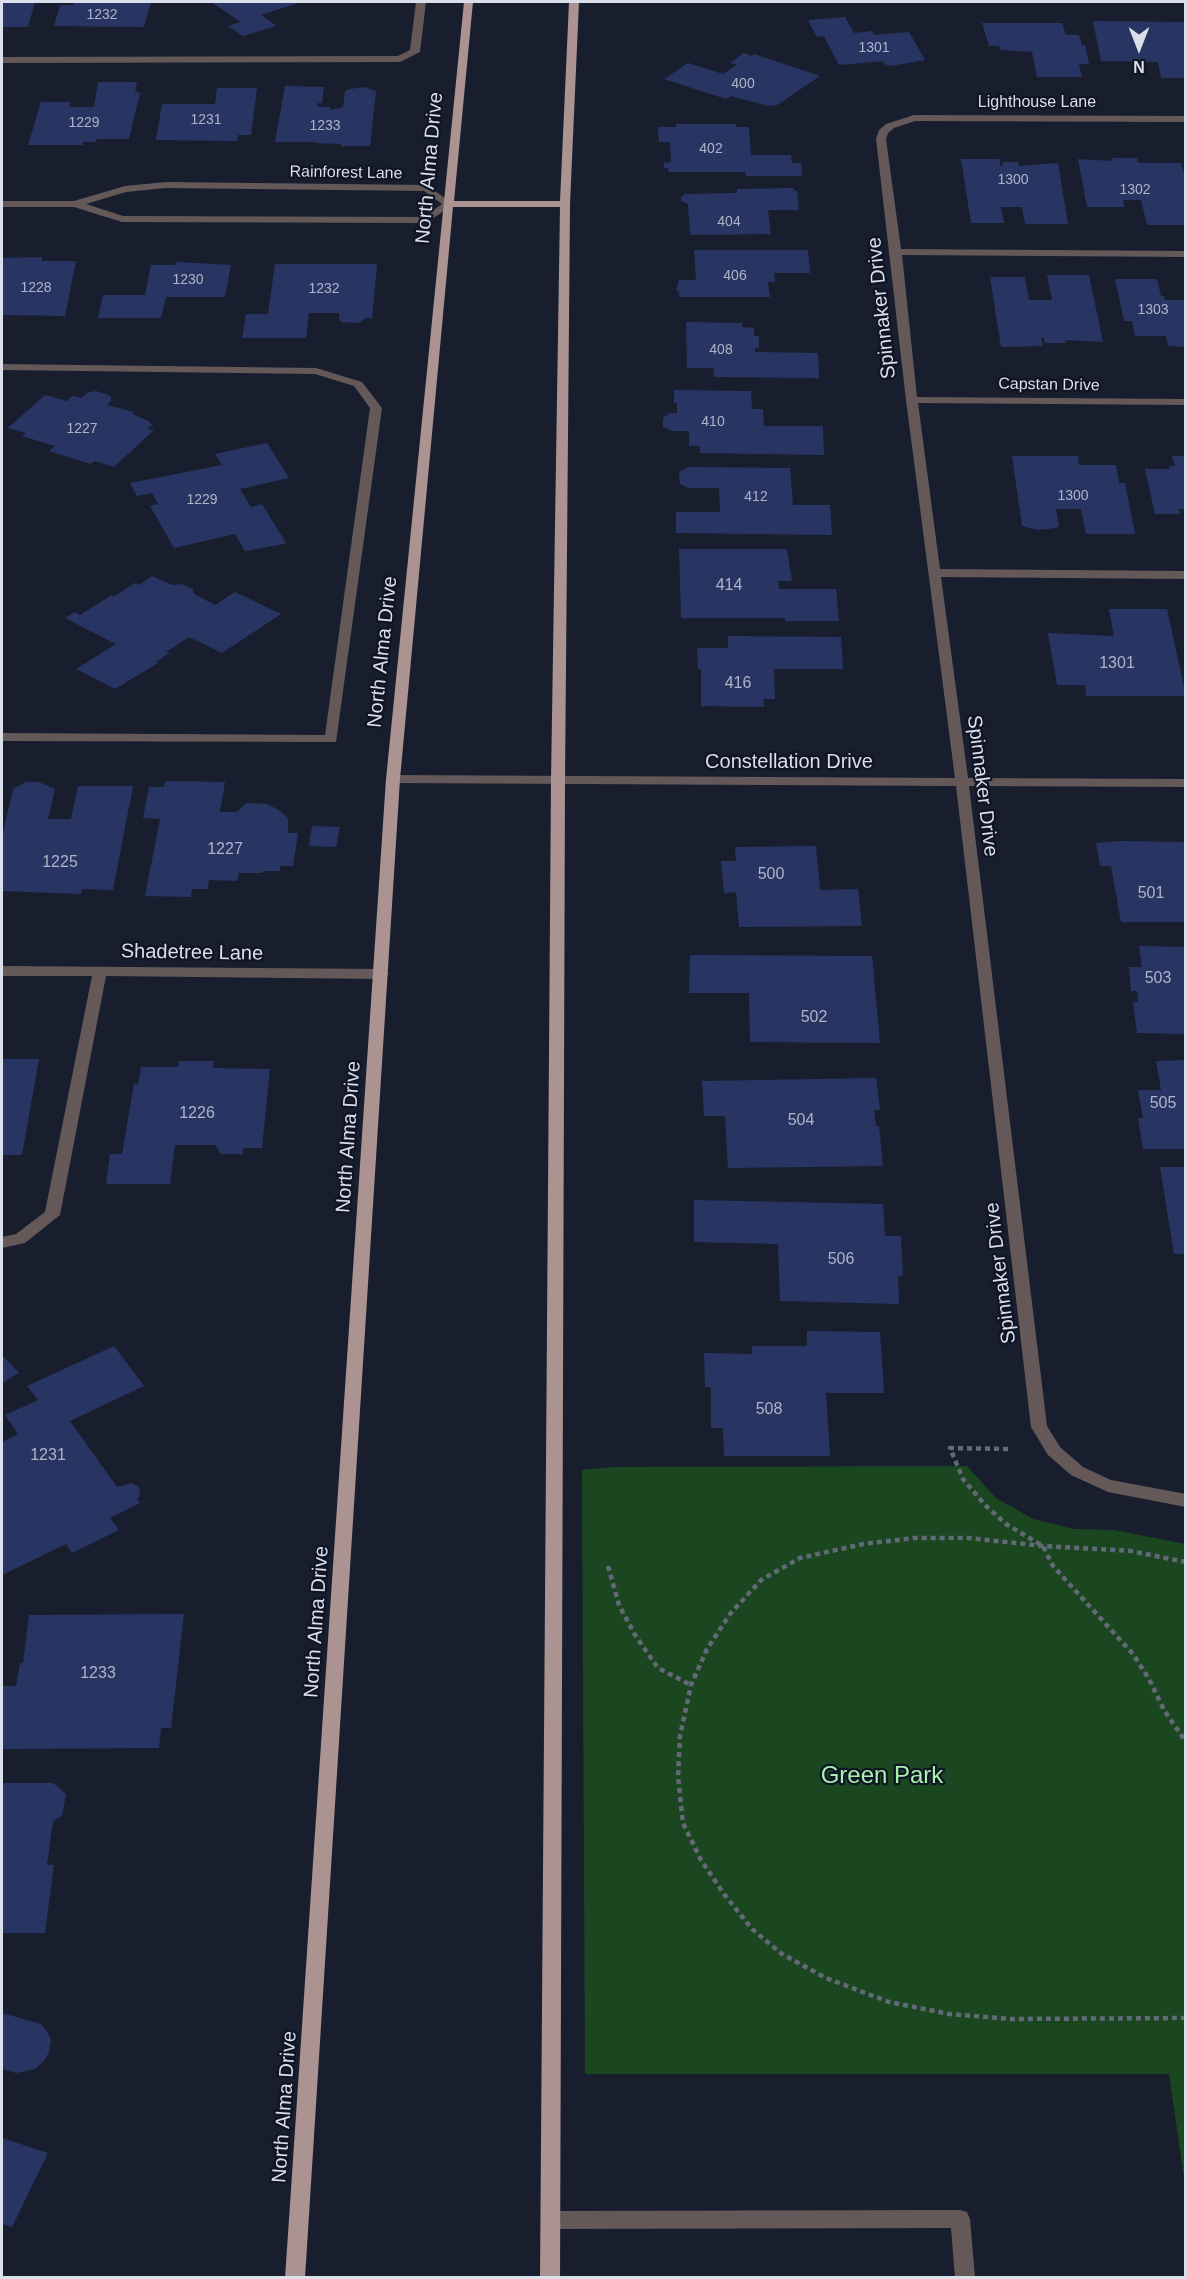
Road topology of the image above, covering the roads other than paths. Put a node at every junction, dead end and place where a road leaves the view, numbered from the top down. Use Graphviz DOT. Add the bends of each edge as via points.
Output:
graph roads {
  1 [pos="421,2"];
  2 [pos="468,2"];
  3 [pos="574,2"];
  4 [pos="2,60"];
  5 [pos="1185,119"];
  6 [pos="890,126"];
  7 [pos="2,204"];
  8 [pos="75,204"];
  9 [pos="449,204"];
  10 [pos="565,204"];
  11 [pos="896,252"];
  12 [pos="1185,254"];
  13 [pos="2,367"];
  14 [pos="912,400"];
  15 [pos="1185,402"];
  16 [pos="935,573"];
  17 [pos="1185,575"];
  18 [pos="2,737"];
  19 [pos="393,779"];
  20 [pos="558,780"];
  21 [pos="962,782"];
  22 [pos="1185,783"];
  23 [pos="2,971"];
  24 [pos="100,971"];
  25 [pos="382,974"];
  26 [pos="2,1242"];
  27 [pos="1185,1501"];
  28 [pos="550,2220"];
  29 [pos="295,2277"];
  30 [pos="550,2277"];
  31 [pos="965,2277"];
  1 -- 4 [label="street" via="415,52 400,59"];
  2 -- 9 [label="main road, North Alma Drive"];
  3 -- 10 [label="main road"];
  5 -- 6 [label="street, Lighthouse Lane" via="914,118"];
  6 -- 11 [label="street, Spinnaker Drive" via="881,139"];
  7 -- 8 [label="street, Rainforest Lane"];
  8 -- 9 [label="street, Rainforest Lane" via="122,219 414,220 426,220"];
  8 -- 9 [label="street, Rainforest Lane" via="124,189 166,185 426,188"];
  9 -- 10 [label="main road"];
  9 -- 19 [label="main road, North Alma Drive"];
  10 -- 20 [label="main road"];
  11 -- 12 [label="street"];
  11 -- 14 [label="street, Spinnaker Drive"];
  13 -- 18 [label="street" via="316,371 358,384 376,408 331,740"];
  14 -- 15 [label="street, Capstan Drive"];
  14 -- 16 [label="street, Spinnaker Drive"];
  16 -- 17 [label="street"];
  16 -- 21 [label="street, Spinnaker Drive"];
  19 -- 20 [label="street, Constellation Drive"];
  19 -- 25 [label="main road, North Alma Drive"];
  20 -- 21 [label="street, Constellation Drive"];
  20 -- 28 [label="main road"];
  21 -- 22 [label="street, Constellation Drive"];
  21 -- 27 [label="street, Spinnaker Drive" via="1039,1427 1054,1451 1077,1471 1108,1486"];
  23 -- 24 [label="street, Shadetree Lane"];
  24 -- 25 [label="street, Shadetree Lane"];
  24 -- 26 [label="street" via="52,1215 20,1239"];
  25 -- 29 [label="main road, North Alma Drive"];
  28 -- 30 [label="main road"];
  28 -- 31 [label="street" via="960,2219"];
}
